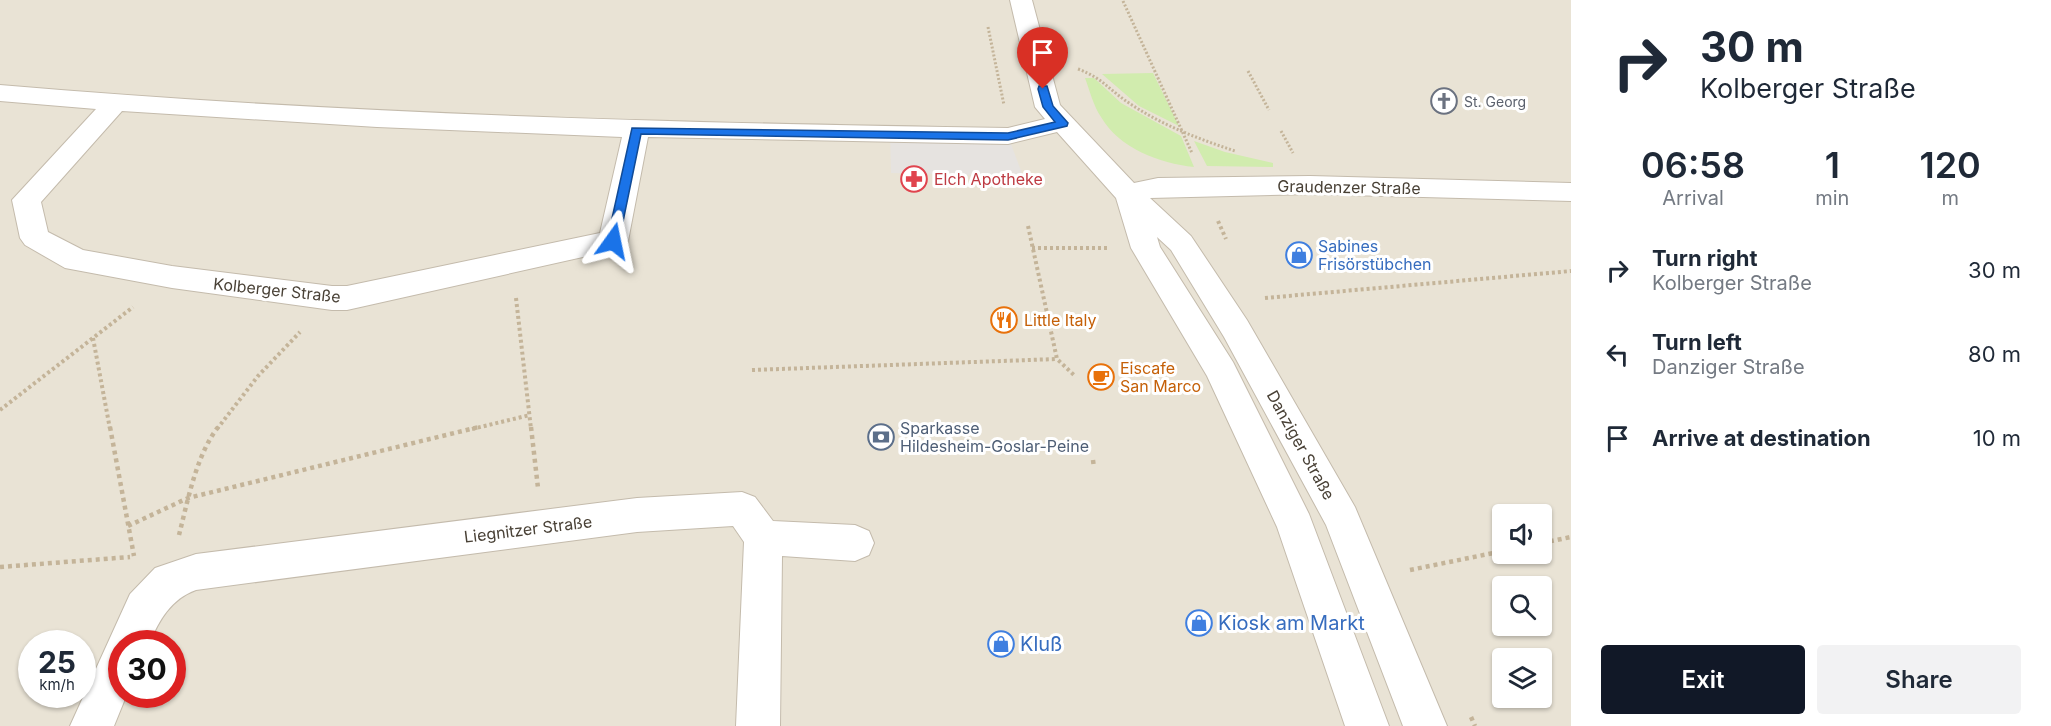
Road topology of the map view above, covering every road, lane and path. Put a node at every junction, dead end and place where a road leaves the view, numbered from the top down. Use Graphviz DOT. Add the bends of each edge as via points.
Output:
graph roads {
  1 [pos="1021,0"];
  2 [pos="1078,69"];
  3 [pos="1248,71"];
  4 [pos="0,93"];
  5 [pos="115,104"];
  6 [pos="1269,110"];
  7 [pos="1063,123"];
  8 [pos="636,131"];
  9 [pos="1241,153"];
  10 [pos="1571,192"];
  11 [pos="1128,194"];
  12 [pos="1028,226"];
  13 [pos="512,262"];
  14 [pos="1571,271"];
  15 [pos="172,278"];
  16 [pos="332,298"];
  17 [pos="1265,298"];
  18 [pos="93,338"];
  19 [pos="1057,359"];
  20 [pos="752,370"];
  21 [pos="1075,376"];
  22 [pos="0,410"];
  23 [pos="530,415"];
  24 [pos="1092,460"];
  25 [pos="1094,468"];
  26 [pos="188,498"];
  27 [pos="128,526"];
  28 [pos="543,527"];
  29 [pos="1571,537"];
  30 [pos="763,538"];
  31 [pos="1552,541"];
  32 [pos="855,543"];
  33 [pos="1492,553"];
  34 [pos="134,556"];
  35 [pos="0,567"];
  36 [pos="1410,570"];
  37 [pos="169,581"];
  38 [pos="134,630"];
  39 [pos="108,690"];
  40 [pos="92,726"];
  41 [pos="758,726"];
  42 [pos="1367,726"];
  43 [pos="1425,726"];
  1 -- 7 [label="street, Danziger Straße" via="1048,107"];
  2 -- 9 [label="path" via="1095,75 1131,105 1185,134"];
  3 -- 6 [label="path"];
  4 -- 5 [label="street"];
  5 -- 8 [label="street" via="361,120"];
  5 -- 15 [label="street, Kolberger Straße" via="26,200 35,238 76,260"];
  7 -- 8 [label="street" via="1008,136"];
  7 -- 11 [label="street, Danziger Straße"];
  8 -- 13 [label="street, Kolberger Straße" via="613,241"];
  10 -- 11 [label="street, Graudenzer Straße" via="1310,185 1158,187"];
  11 -- 42 [label="street, Danziger Straße" via="1146,248 1221,371 1296,526"];
  11 -- 43 [label="street, Danziger Straße" via="1181,243 1242,339 1342,519"];
  12 -- 19 [label="path"];
  13 -- 16 [label="street, Kolberger Straße"];
  13 -- 23 [label="path"];
  14 -- 17 [label="path"];
  15 -- 16 [label="street, Kolberger Straße"];
  15 -- 18 [label="path"];
  16 -- 26 [label="path" via="258,376 209,439"];
  18 -- 22 [label="path"];
  18 -- 27 [label="path"];
  19 -- 20 [label="path"];
  19 -- 21 [label="path"];
  23 -- 26 [label="path"];
  23 -- 28 [label="path"];
  24 -- 25 [label="path"];
  26 -- 27 [label="path"];
  26 -- 37 [label="path"];
  27 -- 34 [label="path"];
  28 -- 30 [label="street, Liegnitzer Straße" via="637,515 742,509"];
  28 -- 37 [label="street, Liegnitzer Straße" via="196,572"];
  29 -- 31 [label="path"];
  30 -- 32 [label="street"];
  30 -- 41 [label="street"];
  33 -- 36 [label="path"];
  34 -- 35 [label="path"];
  34 -- 37 [label="path"];
  37 -- 38 [label="street, Liegnitzer Straße" via="144,608"];
  39 -- 40 [label="street"];
}
